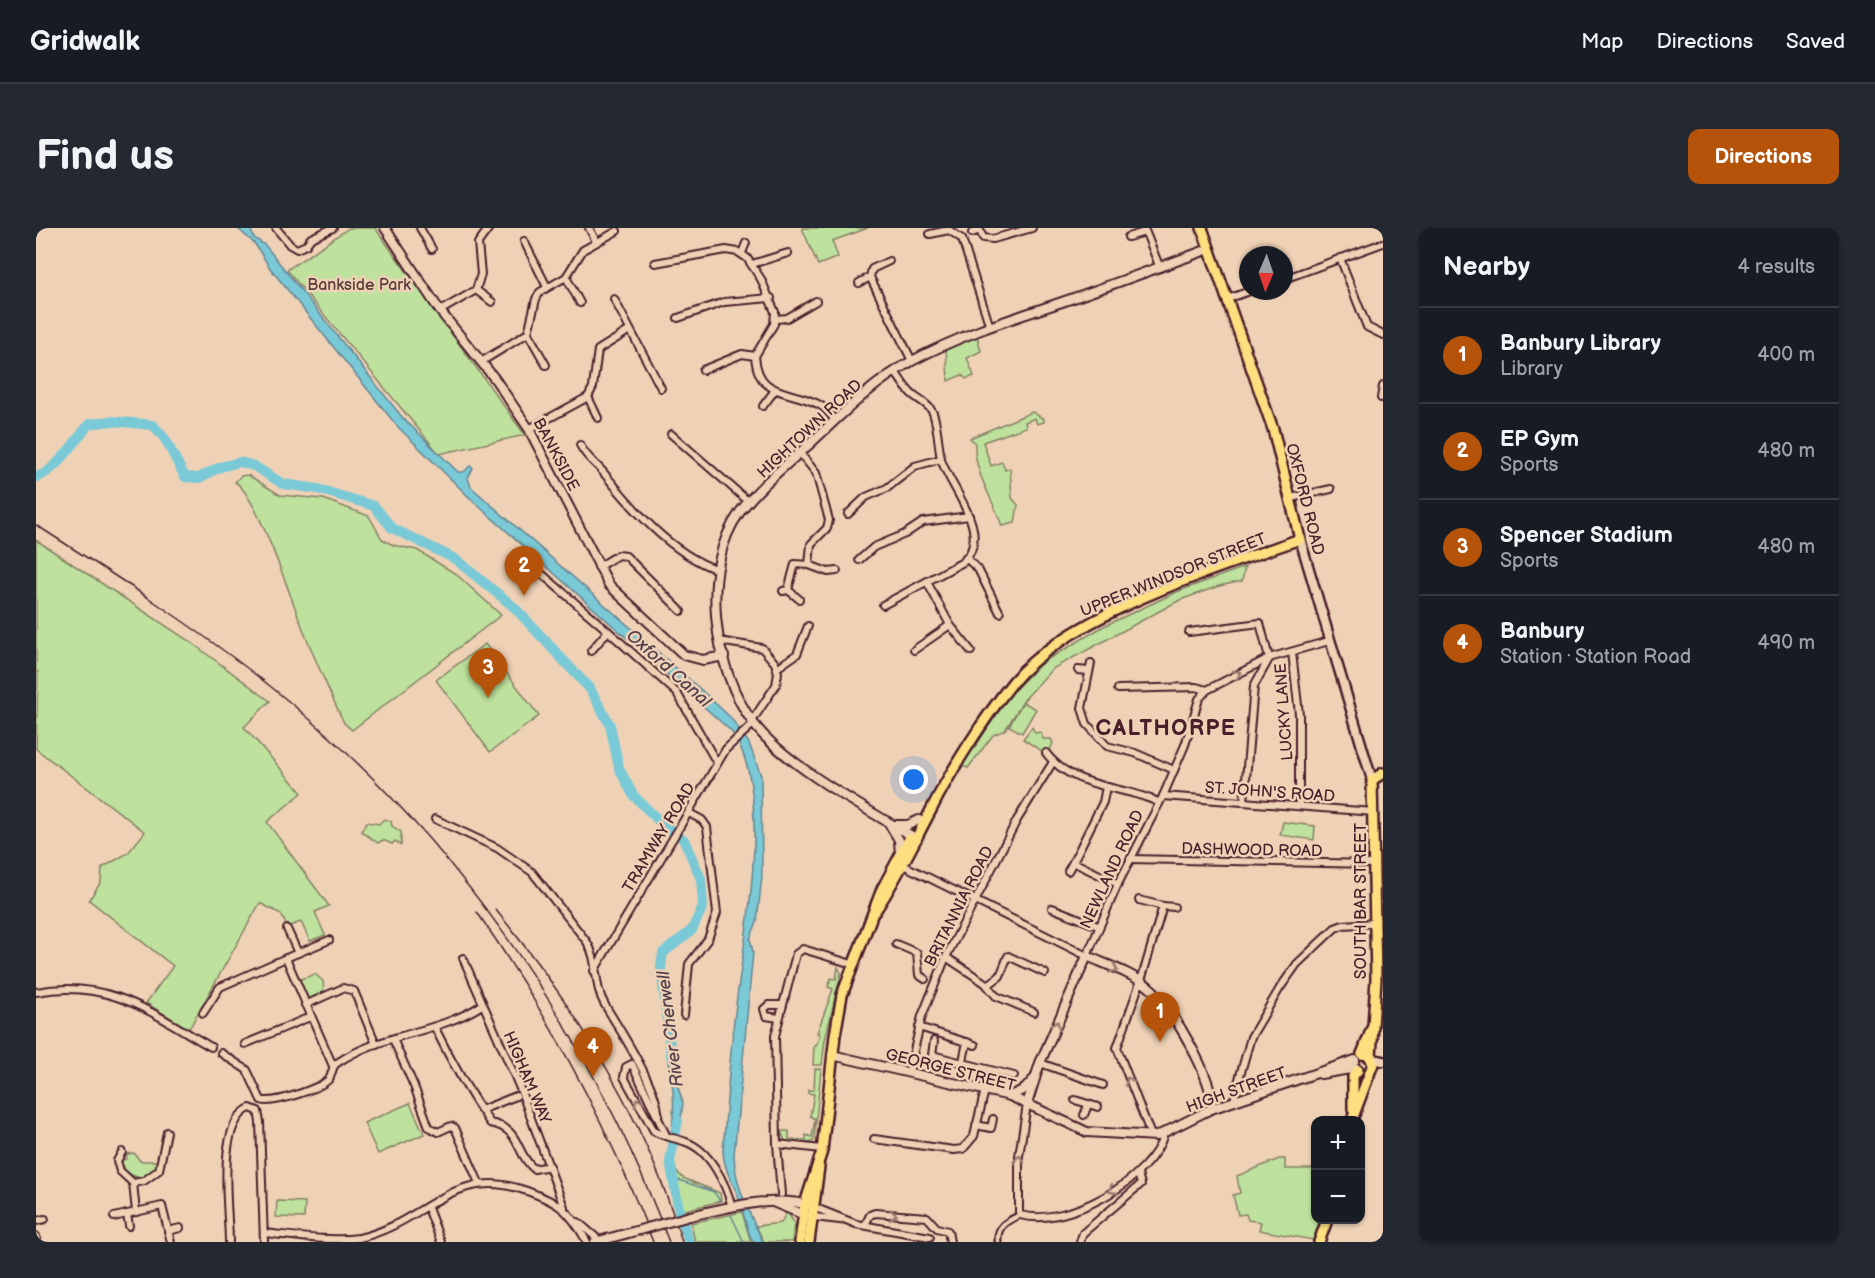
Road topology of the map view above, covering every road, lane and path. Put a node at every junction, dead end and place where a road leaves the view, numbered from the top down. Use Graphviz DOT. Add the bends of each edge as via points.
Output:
graph roads {
  1 [pos="276,228"];
  2 [pos="333,228"];
  3 [pos="384,228"];
  4 [pos="420,228"];
  5 [pos="489,228"];
  6 [pos="589,228"];
  7 [pos="1032,228"];
  8 [pos="1202,228"];
  9 [pos="1145,230"];
  10 [pos="617,231"];
  11 [pos="972,233"];
  12 [pos="930,234"];
  13 [pos="1128,237"];
  14 [pos="524,241"];
  15 [pos="596,241"];
  16 [pos="746,243"];
  17 [pos="1383,243"];
  18 [pos="432,249"];
  19 [pos="1209,249"];
  20 [pos="742,253"];
  21 [pos="788,253"];
  22 [pos="1340,258"];
  23 [pos="890,261"];
  24 [pos="655,263"];
  25 [pos="752,264"];
  26 [pos="1160,267"];
  27 [pos="1293,276"];
  28 [pos="566,277"];
  29 [pos="870,277"];
  30 [pos="859,283"];
  31 [pos="547,287"];
  32 [pos="476,290"];
  33 [pos="1239,295"];
  34 [pos="771,298"];
  35 [pos="614,299"];
  36 [pos="1227,299"];
  37 [pos="816,301"];
  38 [pos="492,302"];
  39 [pos="580,303"];
  40 [pos="440,311"];
  41 [pos="678,318"];
  42 [pos="776,319"];
  43 [pos="990,327"];
  44 [pos="630,330"];
  45 [pos="528,333"];
  46 [pos="1383,335"];
  47 [pos="755,356"];
  48 [pos="912,361"];
  49 [pos="481,362"];
  50 [pos="546,365"];
  51 [pos="702,370"];
  52 [pos="896,372"];
  53 [pos="1383,386"];
  54 [pos="661,388"];
  55 [pos="775,390"];
  56 [pos="588,397"];
  57 [pos="1381,398"];
  58 [pos="763,406"];
  59 [pos="598,418"];
  60 [pos="835,420"];
  61 [pos="530,429"];
  62 [pos="671,434"];
  63 [pos="580,445"];
  64 [pos="800,453"];
  65 [pos="941,459"];
  66 [pos="1331,489"];
  67 [pos="1290,498"];
  68 [pos="749,502"];
  69 [pos="859,515"];
  70 [pos="969,516"];
  71 [pos="1300,539"];
  72 [pos="866,554"];
  73 [pos="521,556"];
  74 [pos="966,558"];
  75 [pos="859,560"];
  76 [pos="871,561"];
  77 [pos="809,565"];
  78 [pos="598,567"];
  79 [pos="718,570"];
  80 [pos="837,571"];
  81 [pos="927,582"];
  82 [pos="885,594"];
  83 [pos="799,599"];
  84 [pos="681,611"];
  85 [pos="1000,613"];
  86 [pos="808,626"];
  87 [pos="950,626"];
  88 [pos="608,631"];
  89 [pos="1189,632"];
  90 [pos="720,641"];
  91 [pos="1329,641"];
  92 [pos="914,650"];
  93 [pos="591,651"];
  94 [pos="970,651"];
  95 [pos="1292,652"];
  96 [pos="724,656"];
  97 [pos="1269,658"];
  98 [pos="1091,663"];
  99 [pos="777,668"];
  100 [pos="1078,670"];
  101 [pos="1088,671"];
  102 [pos="1118,689"];
  103 [pos="1207,690"];
  104 [pos="753,722"];
  105 [pos="1046,753"];
  106 [pos="1053,762"];
  107 [pos="717,763"];
  108 [pos="1174,770"];
  109 [pos="1383,773"];
  110 [pos="1372,780"];
  111 [pos="1106,787"];
  112 [pos="1164,796"];
  113 [pos="1158,802"];
  114 [pos="1244,802"];
  115 [pos="1299,807"];
  116 [pos="930,811"];
  117 [pos="689,813"];
  118 [pos="1375,813"];
  119 [pos="435,819"];
  120 [pos="920,820"];
  121 [pos="887,821"];
  122 [pos="914,837"];
  123 [pos="1130,859"];
  124 [pos="901,861"];
  125 [pos="1073,862"];
  126 [pos="1374,864"];
  127 [pos="1068,871"];
  128 [pos="1118,884"];
  129 [pos="974,900"];
  130 [pos="1139,900"];
  131 [pos="1174,907"];
  132 [pos="1052,908"];
  133 [pos="1163,908"];
  134 [pos="1378,919"];
  135 [pos="1098,926"];
  136 [pos="288,929"];
  137 [pos="329,940"];
  138 [pos="896,944"];
  139 [pos="298,953"];
  140 [pos="1087,956"];
  141 [pos="946,957"];
  142 [pos="286,958"];
  143 [pos="463,958"];
  144 [pos="853,961"];
  145 [pos="594,971"];
  146 [pos="1045,973"];
  147 [pos="925,979"];
  148 [pos="1141,981"];
  149 [pos="988,985"];
  150 [pos="36,992"];
  151 [pos="305,1005"];
  152 [pos="482,1005"];
  153 [pos="783,1005"];
  154 [pos="1034,1012"];
  155 [pos="203,1013"];
  156 [pos="684,1015"];
  157 [pos="310,1017"];
  158 [pos="778,1018"];
  159 [pos="435,1028"];
  160 [pos="919,1028"];
  161 [pos="393,1039"];
  162 [pos="934,1041"];
  163 [pos="967,1042"];
  164 [pos="245,1044"];
  165 [pos="376,1044"];
  166 [pos="975,1045"];
  167 [pos="211,1047"];
  168 [pos="221,1053"];
  169 [pos="832,1055"];
  170 [pos="963,1061"];
  171 [pos="1383,1062"];
  172 [pos="1040,1063"];
  173 [pos="1364,1063"];
  174 [pos="333,1066"];
  175 [pos="909,1072"];
  176 [pos="1014,1076"];
  177 [pos="1034,1079"];
  178 [pos="1103,1085"];
  179 [pos="1210,1089"];
  180 [pos="985,1090"];
  181 [pos="516,1096"];
  182 [pos="1010,1096"];
  183 [pos="1075,1100"];
  184 [pos="1232,1103"];
  185 [pos="1027,1104"];
  186 [pos="1088,1105"];
  187 [pos="1098,1107"];
  188 [pos="1211,1109"];
  189 [pos="481,1110"];
  190 [pos="1084,1115"];
  191 [pos="1353,1116"];
  192 [pos="658,1118"];
  193 [pos="993,1119"];
  194 [pos="976,1125"];
  195 [pos="167,1132"];
  196 [pos="1164,1134"];
  197 [pos="666,1135"];
  198 [pos="1151,1135"];
  199 [pos="874,1139"];
  200 [pos="777,1144"];
  201 [pos="822,1149"];
  202 [pos="122,1152"];
  203 [pos="819,1161"];
  204 [pos="550,1166"];
  205 [pos="1138,1174"];
  206 [pos="479,1183"];
  207 [pos="133,1184"];
  208 [pos="781,1194"];
  209 [pos="776,1203"];
  210 [pos="805,1204"];
  211 [pos="735,1206"];
  212 [pos="564,1207"];
  213 [pos="428,1208"];
  214 [pos="136,1212"];
  215 [pos="811,1213"];
  216 [pos="127,1214"];
  217 [pos="1020,1215"];
  218 [pos="114,1217"];
  219 [pos="45,1219"];
  220 [pos="575,1220"];
  221 [pos="36,1221"];
  222 [pos="1326,1224"];
  223 [pos="129,1226"];
  224 [pos="865,1226"];
  225 [pos="180,1228"];
  226 [pos="937,1228"];
  227 [pos="168,1230"];
  228 [pos="264,1233"];
  229 [pos="36,1236"];
  230 [pos="930,1239"];
  231 [pos="597,1241"];
  232 [pos="37,1242"];
  233 [pos="171,1242"];
  234 [pos="229,1242"];
  235 [pos="264,1242"];
  236 [pos="441,1242"];
  237 [pos="587,1242"];
  238 [pos="800,1242"];
  239 [pos="809,1242"];
  240 [pos="950,1242"];
  241 [pos="998,1242"];
  242 [pos="1080,1242"];
  243 [pos="1319,1242"];
  1 -- 2 [label="street" via="297,249"];
  3 -- 40 [label="street, BANKSIDE"];
  4 -- 18 [label="street"];
  5 -- 32 [label="street" via="478,243 481,274"];
  6 -- 15 [label="street"];
  7 -- 11 [label="street" via="987,240 980,230"];
  8 -- 19 [label="main road, OXFORD ROAD"];
  9 -- 13 [label="street"];
  9 -- 26 [label="street"];
  10 -- 15 [label="street"];
  12 -- 43 [label="street" via="949,230 962,239"];
  14 -- 31 [label="street"];
  15 -- 28 [label="street" via="583,250"];
  16 -- 20 [label="street"];
  17 -- 22 [label="street"];
  19 -- 26 [label="street, HIGHTOWN ROAD"];
  19 -- 36 [label="main road, OXFORD ROAD"];
  20 -- 24 [label="street" via="726,250"];
  20 -- 25 [label="street"];
  21 -- 25 [label="street"];
  22 -- 27 [label="street"];
  22 -- 46 [label="street" via="1367,327"];
  23 -- 29 [label="street" via="872,269"];
  25 -- 34 [label="street"];
  26 -- 43 [label="street, HIGHTOWN ROAD"];
  28 -- 31 [label="street"];
  28 -- 39 [label="street"];
  29 -- 30 [label="street"];
  29 -- 48 [label="street"];
  31 -- 45 [label="street" via="536,299"];
  32 -- 38 [label="street"];
  32 -- 40 [label="street"];
  33 -- 36 [label="street"];
  34 -- 41 [label="street" via="724,302"];
  34 -- 42 [label="street"];
  35 -- 44 [label="street"];
  36 -- 67 [label="main road, OXFORD ROAD" via="1273,429"];
  37 -- 42 [label="street" via="787,318"];
  40 -- 49 [label="street, BANKSIDE"];
  42 -- 47 [label="street"];
  43 -- 48 [label="street, HIGHTOWN ROAD"];
  44 -- 54 [label="street"];
  44 -- 56 [label="street" via="598,350"];
  45 -- 49 [label="street"];
  45 -- 50 [label="street"];
  47 -- 51 [label="street" via="742,354"];
  47 -- 55 [label="street" via="759,374"];
  48 -- 52 [label="street, HIGHTOWN ROAD"];
  49 -- 61 [label="street, BANKSIDE"];
  52 -- 60 [label="street, HIGHTOWN ROAD" via="860,396"];
  52 -- 65 [label="street" via="909,392 932,411"];
  53 -- 57 [label="street"];
  55 -- 58 [label="street"];
  55 -- 60 [label="street" via="818,404"];
  56 -- 59 [label="street"];
  56 -- 61 [label="street"];
  60 -- 64 [label="street, HIGHTOWN ROAD"];
  61 -- 78 [label="street, BANKSIDE"];
  62 -- 68 [label="street"];
  63 -- 79 [label="street" via="638,514 697,561"];
  64 -- 68 [label="street, HIGHTOWN ROAD"];
  64 -- 77 [label="street" via="816,473 829,514 827,528 812,544"];
  65 -- 69 [label="street" via="915,466 887,488 866,496 850,512"];
  65 -- 70 [label="street"];
  66 -- 67 [label="street"];
  67 -- 71 [label="main road, OXFORD ROAD"];
  68 -- 79 [label="street, HIGHTOWN ROAD" via="726,537"];
  70 -- 72 [label="street" via="923,522"];
  70 -- 74 [label="street" via="972,543"];
  71 -- 91 [label="main road, OXFORD ROAD"];
  71 -- 116 [label="main road, UPPER WINDSOR STREET" via="1138,601 1075,631 1048,649 1004,694"];
  72 -- 75 [label="street"];
  72 -- 76 [label="street"];
  73 -- 88 [label="street"];
  74 -- 81 [label="street"];
  74 -- 85 [label="street" via="978,569"];
  77 -- 80 [label="street"];
  77 -- 83 [label="street" via="795,564 785,591"];
  78 -- 84 [label="street" via="618,555 626,556"];
  78 -- 96 [label="street, BANKSIDE" via="616,592 684,655 703,660"];
  79 -- 90 [label="street, HIGHTOWN ROAD" via="714,610"];
  81 -- 82 [label="street" via="886,603"];
  81 -- 87 [label="street"];
  86 -- 99 [label="street" via="797,654"];
  87 -- 92 [label="street"];
  87 -- 94 [label="street"];
  88 -- 93 [label="street"];
  88 -- 107 [label="street" via="677,693"];
  89 -- 97 [label="street" via="1260,623"];
  90 -- 96 [label="street, HIGHTOWN ROAD"];
  90 -- 99 [label="street" via="762,648"];
  91 -- 95 [label="street"];
  91 -- 110 [label="main road, OXFORD ROAD"];
  95 -- 97 [label="street"];
  95 -- 115 [label="street, LUCKY LANE" via="1299,714"];
  96 -- 104 [label="street, HIGHTOWN ROAD"];
  103 -- 97 [label="street, one-way"];
  97 -- 114 [label="street" via="1254,686"];
  98 -- 101 [label="street"];
  99 -- 104 [label="street, TRAMWAY ROAD" via="774,689"];
  100 -- 101 [label="street"];
  101 -- 108 [label="street" via="1082,713 1095,735 1112,749 1135,753"];
  102 -- 103 [label="street"];
  103 -- 108 [label="street" via="1199,699"];
  104 -- 107 [label="street, TRAMWAY ROAD"];
  104 -- 121 [label="street" via="793,759"];
  105 -- 106 [label="street"];
  106 -- 111 [label="street" via="1080,780"];
  106 -- 129 [label="street, BRITANNIA ROAD"];
  107 -- 117 [label="street, TRAMWAY ROAD"];
  108 -- 112 [label="street"];
  109 -- 110 [label="main road"];
  110 -- 118 [label="main road, SOUTH BAR STREET"];
  111 -- 113 [label="street"];
  111 -- 125 [label="street" via="1103,802"];
  112 -- 113 [label="street, NEWLAND ROAD"];
  112 -- 114 [label="street, ST. JOHN'S ROAD"];
  113 -- 123 [label="street, NEWLAND ROAD"];
  114 -- 115 [label="street, ST. JOHN'S ROAD"];
  115 -- 118 [label="street, ST. JOHN'S ROAD"];
  116 -- 120 [label="main road, UPPER WINDSOR STREET"];
  116 -- 122 [label="main road, UPPER WINDSOR STREET"];
  117 -- 145 [label="street, TRAMWAY ROAD"];
  117 -- 156 [label="street" via="707,827 718,903 711,934 688,968"];
  118 -- 126 [label="main road, SOUTH BAR STREET"];
  119 -- 145 [label="street" via="497,848 540,879 590,947"];
  120 -- 121 [label="street" via="903,826"];
  120 -- 122 [label="main road, UPPER WINDSOR STREET"];
  121 -- 122 [label="street"];
  121 -- 124 [label="street" via="899,840"];
  122 -- 124 [label="main road, UPPER WINDSOR STREET"];
  123 -- 126 [label="street, DASHWOOD ROAD"];
  123 -- 128 [label="street, NEWLAND ROAD"];
  124 -- 129 [label="street"];
  124 -- 144 [label="main road, UPPER WINDSOR STREET" via="882,889"];
  125 -- 127 [label="street"];
  125 -- 128 [label="street"];
  126 -- 134 [label="main road, SOUTH BAR STREET"];
  128 -- 135 [label="street, NEWLAND ROAD"];
  129 -- 140 [label="street"];
  129 -- 141 [label="street, BRITANNIA ROAD"];
  130 -- 133 [label="street"];
  131 -- 133 [label="street"];
  132 -- 135 [label="street"];
  133 -- 148 [label="street"];
  134 -- 173 [label="main road, SOUTH BAR STREET" via="1374,1023"];
  134 -- 184 [label="street" via="1335,928 1293,969 1251,1037"];
  135 -- 140 [label="street, NEWLAND ROAD"];
  136 -- 139 [label="street"];
  137 -- 139 [label="street"];
  138 -- 147 [label="street" via="917,953 919,975"];
  139 -- 142 [label="street"];
  140 -- 148 [label="street, one-way"];
  172 -- 140 [label="street, one-way"];
  141 -- 149 [label="street"];
  141 -- 160 [label="street, BRITANNIA ROAD"];
  142 -- 151 [label="street"];
  142 -- 155 [label="street" via="220,987"];
  143 -- 152 [label="street, HIGHAM WAY"];
  144 -- 153 [label="street" via="803,949 796,954"];
  144 -- 169 [label="main road, UPPER WINDSOR STREET"];
  145 -- 192 [label="street" via="602,999 657,1103"];
  146 -- 149 [label="street" via="1008,956 1000,976"];
  148 -- 179 [label="street" via="1165,1006"];
  198 -- 148 [label="street, one-way" via="1117,1051"];
  149 -- 154 [label="street" via="996,996"];
  150 -- 167 [label="street" via="73,990 118,996 141,1005"];
  151 -- 157 [label="street"];
  151 -- 165 [label="street" via="343,988 351,990"];
  152 -- 159 [label="street"];
  152 -- 204 [label="street, HIGHAM WAY"];
  153 -- 158 [label="street"];
  153 -- 158 [label="street" via="769,1005 764,1010 766,1016"];
  157 -- 164 [label="street"];
  157 -- 174 [label="street"];
  158 -- 200 [label="street"];
  159 -- 161 [label="street" via="420,1028"];
  159 -- 189 [label="street"];
  160 -- 163 [label="street"];
  160 -- 175 [label="street, BRITANNIA ROAD"];
  161 -- 165 [label="street"];
  161 -- 206 [label="street" via="429,1127 438,1132 455,1128"];
  162 -- 170 [label="street" via="932,1055"];
  163 -- 166 [label="street"];
  163 -- 170 [label="street"];
  165 -- 174 [label="street"];
  168 -- 174 [label="street" via="247,1070 257,1096 267,1102 327,1081"];
  169 -- 175 [label="street, GEORGE STREET"];
  169 -- 201 [label="main road, UPPER WINDSOR STREET"];
  170 -- 176 [label="street"];
  171 -- 173 [label="main road"];
  172 -- 177 [label="street"];
  172 -- 178 [label="street"];
  173 -- 184 [label="street, HIGH STREET" via="1317,1074"];
  173 -- 191 [label="main road, SOUTH BAR STREET" via="1353,1076"];
  175 -- 180 [label="street, GEORGE STREET"];
  177 -- 182 [label="street"];
  177 -- 185 [label="street"];
  179 -- 184 [label="street"];
  179 -- 188 [label="street"];
  180 -- 182 [label="street, GEORGE STREET"];
  180 -- 194 [label="street"];
  181 -- 189 [label="street"];
  182 -- 185 [label="street, GEORGE STREET"];
  183 -- 186 [label="street"];
  184 -- 188 [label="street, HIGH STREET"];
  185 -- 198 [label="street, GEORGE STREET" via="1097,1134"];
  217 -- 185 [label="street, one-way" via="1019,1156"];
  186 -- 187 [label="street"];
  186 -- 190 [label="street"];
  188 -- 196 [label="street, HIGH STREET"];
  189 -- 204 [label="street" via="490,1123 504,1125 514,1135 528,1164 534,1168"];
  192 -- 197 [label="street"];
  197 -- 192 [label="street, one-way" via="654,1131 624,1077 624,1068 632,1064"];
  193 -- 194 [label="street" via="991,1128"];
  194 -- 199 [label="street" via="972,1140 959,1150"];
  195 -- 207 [label="street" via="159,1170"];
  196 -- 198 [label="street, GEORGE STREET"];
  196 -- 205 [label="street" via="1155,1155"];
  197 -- 211 [label="street" via="694,1145 709,1160"];
  200 -- 201 [label="street"];
  200 -- 208 [label="street"];
  201 -- 203 [label="main road, UPPER WINDSOR STREET"];
  202 -- 207 [label="street" via="117,1161 120,1171"];
  203 -- 210 [label="main road"];
  203 -- 215 [label="main road"];
  204 -- 212 [label="street, HIGHAM WAY"];
  205 -- 217 [label="street, one-way" via="1069,1212"];
  205 -- 242 [label="street" via="1141,1184 1083,1233"];
  206 -- 212 [label="street" via="518,1188"];
  206 -- 213 [label="street" via="456,1189"];
  207 -- 214 [label="street"];
  209 -- 210 [label="street"];
  209 -- 211 [label="street"];
  209 -- 215 [label="street"];
  210 -- 215 [label="main road"];
  211 -- 231 [label="street, bridge"];
  212 -- 220 [label="street"];
  213 -- 228 [label="street" via="359,1238 335,1240"];
  213 -- 236 [label="street"];
  214 -- 216 [label="street"];
  214 -- 227 [label="street" via="162,1206"];
  215 -- 224 [label="street"];
  215 -- 238 [label="main road"];
  215 -- 239 [label="main road"];
  216 -- 218 [label="street"];
  216 -- 223 [label="street"];
  217 -- 241 [label="street" via="1002,1225"];
  219 -- 221 [label="street"];
  220 -- 231 [label="street"];
  220 -- 237 [label="street"];
  222 -- 243 [label="main road"];
  224 -- 226 [label="street, one-way" via="875,1213 927,1217"];
  224 -- 230 [label="street"];
  225 -- 227 [label="street"];
  226 -- 230 [label="street"];
  226 -- 240 [label="street" via="948,1231"];
  227 -- 233 [label="street"];
  228 -- 234 [label="street" via="260,1122 256,1109 247,1109 229,1134"];
  228 -- 235 [label="street"];
  229 -- 232 [label="street"];
}
